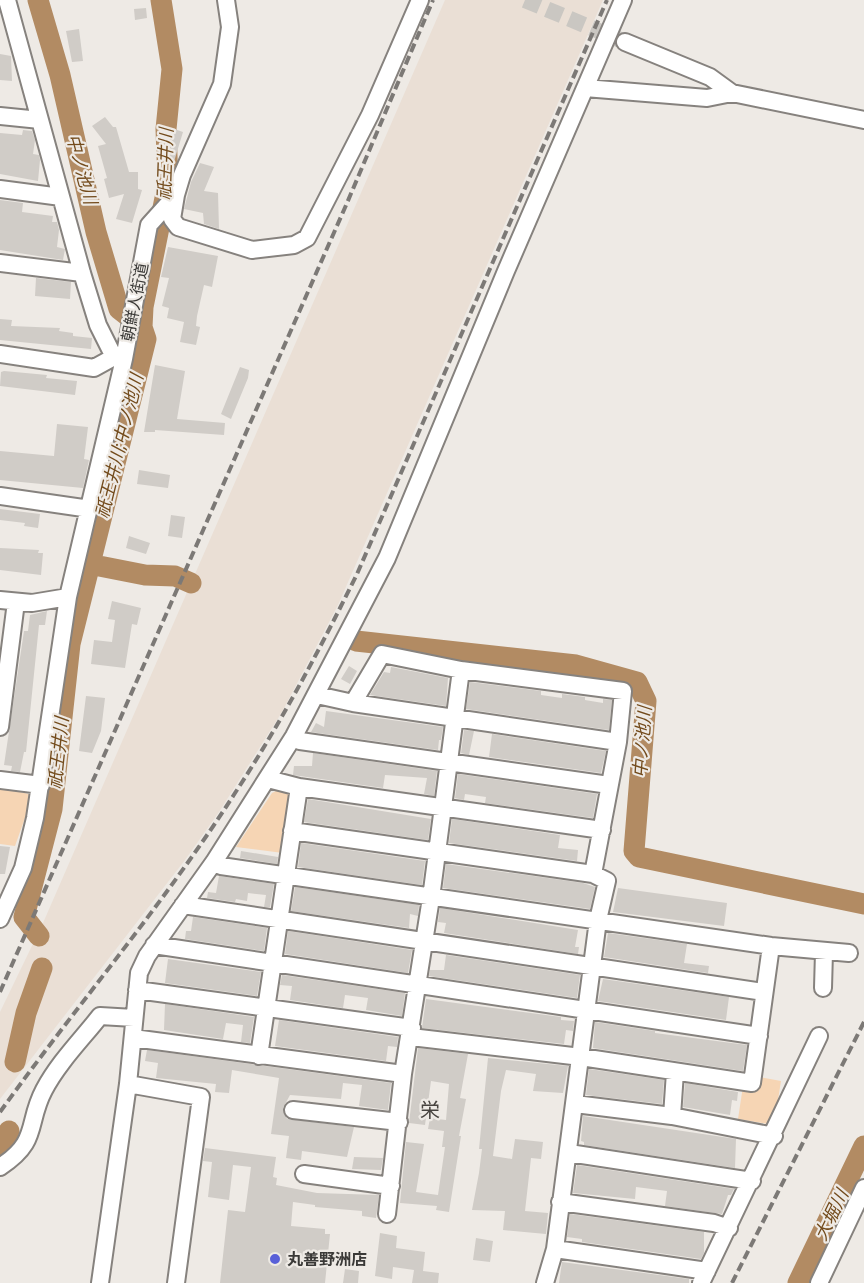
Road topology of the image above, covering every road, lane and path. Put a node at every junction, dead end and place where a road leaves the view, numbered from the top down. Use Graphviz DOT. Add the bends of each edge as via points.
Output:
graph roads {
  1 [pos="7,0"];
  2 [pos="226,0"];
  3 [pos="420,0"];
  4 [pos="623,0"];
  5 [pos="625,42"];
  6 [pos="585,88"];
  7 [pos="732,93"];
  8 [pos="0,116"];
  9 [pos="40,120"];
  10 [pos="864,120"];
  11 [pos="0,189"];
  12 [pos="61,197"];
  13 [pos="173,198"];
  14 [pos="0,263"];
  15 [pos="82,273"];
  16 [pos="0,354"];
  17 [pos="119,358"];
  18 [pos="0,496"];
  19 [pos="90,509"];
  20 [pos="68,597"];
  21 [pos="8,601"];
  22 [pos="461,670"];
  23 [pos="317,695"];
  24 [pos="353,703"];
  25 [pos="454,717"];
  26 [pos="0,727"];
  27 [pos="294,736"];
  28 [pos="618,742"];
  29 [pos="447,763"];
  30 [pos="268,779"];
  31 [pos="0,780"];
  32 [pos="41,785"];
  33 [pos="609,785"];
  34 [pos="299,787"];
  35 [pos="442,807"];
  36 [pos="602,830"];
  37 [pos="292,831"];
  38 [pos="435,851"];
  39 [pos="214,862"];
  40 [pos="593,874"];
  41 [pos="285,876"];
  42 [pos="431,898"];
  43 [pos="183,905"];
  44 [pos="0,919"];
  45 [pos="279,920"];
  46 [pos="598,920"];
  47 [pos="425,941"];
  48 [pos="154,945"];
  49 [pos="771,946"];
  50 [pos="824,952"];
  51 [pos="849,954"];
  52 [pos="272,962"];
  53 [pos="592,967"];
  54 [pos="417,986"];
  55 [pos="823,988"];
  56 [pos="137,990"];
  57 [pos="764,992"];
  58 [pos="266,1006"];
  59 [pos="588,1012"];
  60 [pos="134,1018"];
  61 [pos="411,1033"];
  62 [pos="759,1036"];
  63 [pos="819,1036"];
  64 [pos="133,1038"];
  65 [pos="259,1056"];
  66 [pos="581,1057"];
  67 [pos="675,1072"];
  68 [pos="404,1074"];
  69 [pos="128,1084"];
  70 [pos="575,1104"];
  71 [pos="293,1110"];
  72 [pos="672,1116"];
  73 [pos="399,1122"];
  74 [pos="774,1136"];
  75 [pos="569,1153"];
  76 [pos="5,1164"];
  77 [pos="304,1174"];
  78 [pos="752,1180"];
  79 [pos="391,1186"];
  80 [pos="864,1188"];
  81 [pos="560,1202"];
  82 [pos="387,1214"];
  83 [pos="729,1227"];
  84 [pos="555,1249"];
  85 [pos="704,1277"];
  86 [pos="100,1283"];
  87 [pos="176,1283"];
  88 [pos="545,1283"];
  89 [pos="819,1283"];
  1 -- 9 [label="street"];
  2 -- 13 [label="street, 朝鮮人街道" via="230,27 222,84"];
  3 -- 13 [label="street" via="370,115 307,238 294,245 252,250 208,237 178,227 172,219"];
  4 -- 6 [label="street"];
  5 -- 7 [label="street" via="710,77"];
  6 -- 7 [label="street" via="707,98"];
  6 -- 23 [label="street" via="387,558"];
  7 -- 10 [label="street"];
  8 -- 9 [label="street"];
  9 -- 12 [label="street"];
  11 -- 12 [label="street"];
  12 -- 15 [label="street"];
  13 -- 17 [label="street, 朝鮮人街道" via="149,225 128,339"];
  14 -- 15 [label="street"];
  15 -- 17 [label="street" via="98,325"];
  16 -- 17 [label="street" via="94,368"];
  17 -- 19 [label="street, 朝鮮人街道"];
  18 -- 19 [label="street"];
  19 -- 20 [label="street, 朝鮮人街道"];
  20 -- 21 [label="street"];
  20 -- 32 [label="street, 朝鮮人街道"];
  21 -- 26 [label="street"];
  22 -- 24 [label="street" via="382,654"];
  22 -- 25 [label="street"];
  22 -- 28 [label="street" via="624,691"];
  23 -- 24 [label="street"];
  23 -- 27 [label="street"];
  24 -- 25 [label="street"];
  25 -- 28 [label="street"];
  25 -- 29 [label="street"];
  27 -- 29 [label="street" via="300,741"];
  27 -- 30 [label="street"];
  28 -- 33 [label="street"];
  29 -- 33 [label="street"];
  29 -- 35 [label="street"];
  30 -- 34 [label="street"];
  30 -- 39 [label="street"];
  31 -- 32 [label="street"];
  32 -- 44 [label="street, 朝鮮人街道" via="22,868"];
  33 -- 36 [label="street"];
  34 -- 35 [label="street"];
  34 -- 37 [label="street"];
  35 -- 36 [label="street"];
  35 -- 38 [label="street"];
  36 -- 40 [label="street"];
  37 -- 38 [label="street"];
  37 -- 41 [label="street"];
  38 -- 40 [label="street"];
  38 -- 42 [label="street"];
  39 -- 41 [label="street"];
  39 -- 43 [label="street"];
  40 -- 46 [label="street" via="607,881"];
  41 -- 42 [label="street"];
  41 -- 45 [label="street"];
  42 -- 46 [label="street"];
  42 -- 47 [label="street"];
  43 -- 45 [label="street"];
  43 -- 48 [label="street"];
  45 -- 47 [label="street"];
  45 -- 52 [label="street"];
  46 -- 49 [label="street"];
  46 -- 53 [label="street"];
  47 -- 53 [label="street"];
  47 -- 54 [label="street"];
  48 -- 52 [label="street"];
  48 -- 56 [label="street" via="139,973"];
  49 -- 50 [label="street"];
  49 -- 57 [label="street"];
  50 -- 51 [label="street"];
  50 -- 55 [label="street"];
  52 -- 54 [label="street"];
  52 -- 58 [label="street"];
  53 -- 57 [label="street"];
  53 -- 59 [label="street"];
  54 -- 59 [label="street"];
  54 -- 61 [label="street"];
  56 -- 58 [label="street"];
  56 -- 60 [label="street"];
  57 -- 62 [label="street"];
  58 -- 61 [label="street"];
  58 -- 65 [label="street"];
  59 -- 62 [label="street"];
  59 -- 66 [label="street"];
  60 -- 64 [label="street"];
  60 -- 76 [label="street" via="100,1016 45,1089 34,1128 22,1150"];
  61 -- 66 [label="street"];
  61 -- 68 [label="street"];
  62 -- 67 [label="street" via="752,1083"];
  63 -- 74 [label="street"];
  64 -- 65 [label="street"];
  64 -- 69 [label="street"];
  65 -- 68 [label="street"];
  66 -- 67 [label="street"];
  66 -- 70 [label="street"];
  67 -- 72 [label="street"];
  68 -- 73 [label="street"];
  69 -- 86 [label="street"];
  69 -- 87 [label="street" via="201,1097"];
  70 -- 72 [label="street"];
  70 -- 75 [label="street"];
  71 -- 73 [label="street"];
  72 -- 74 [label="street"];
  73 -- 79 [label="street"];
  74 -- 78 [label="street"];
  75 -- 78 [label="street"];
  75 -- 81 [label="street"];
  77 -- 79 [label="street"];
  78 -- 83 [label="street"];
  79 -- 82 [label="street"];
  80 -- 89 [label="street"];
  81 -- 83 [label="street"];
  81 -- 84 [label="street"];
  83 -- 85 [label="street"];
  84 -- 85 [label="street"];
  84 -- 88 [label="street"];
}
